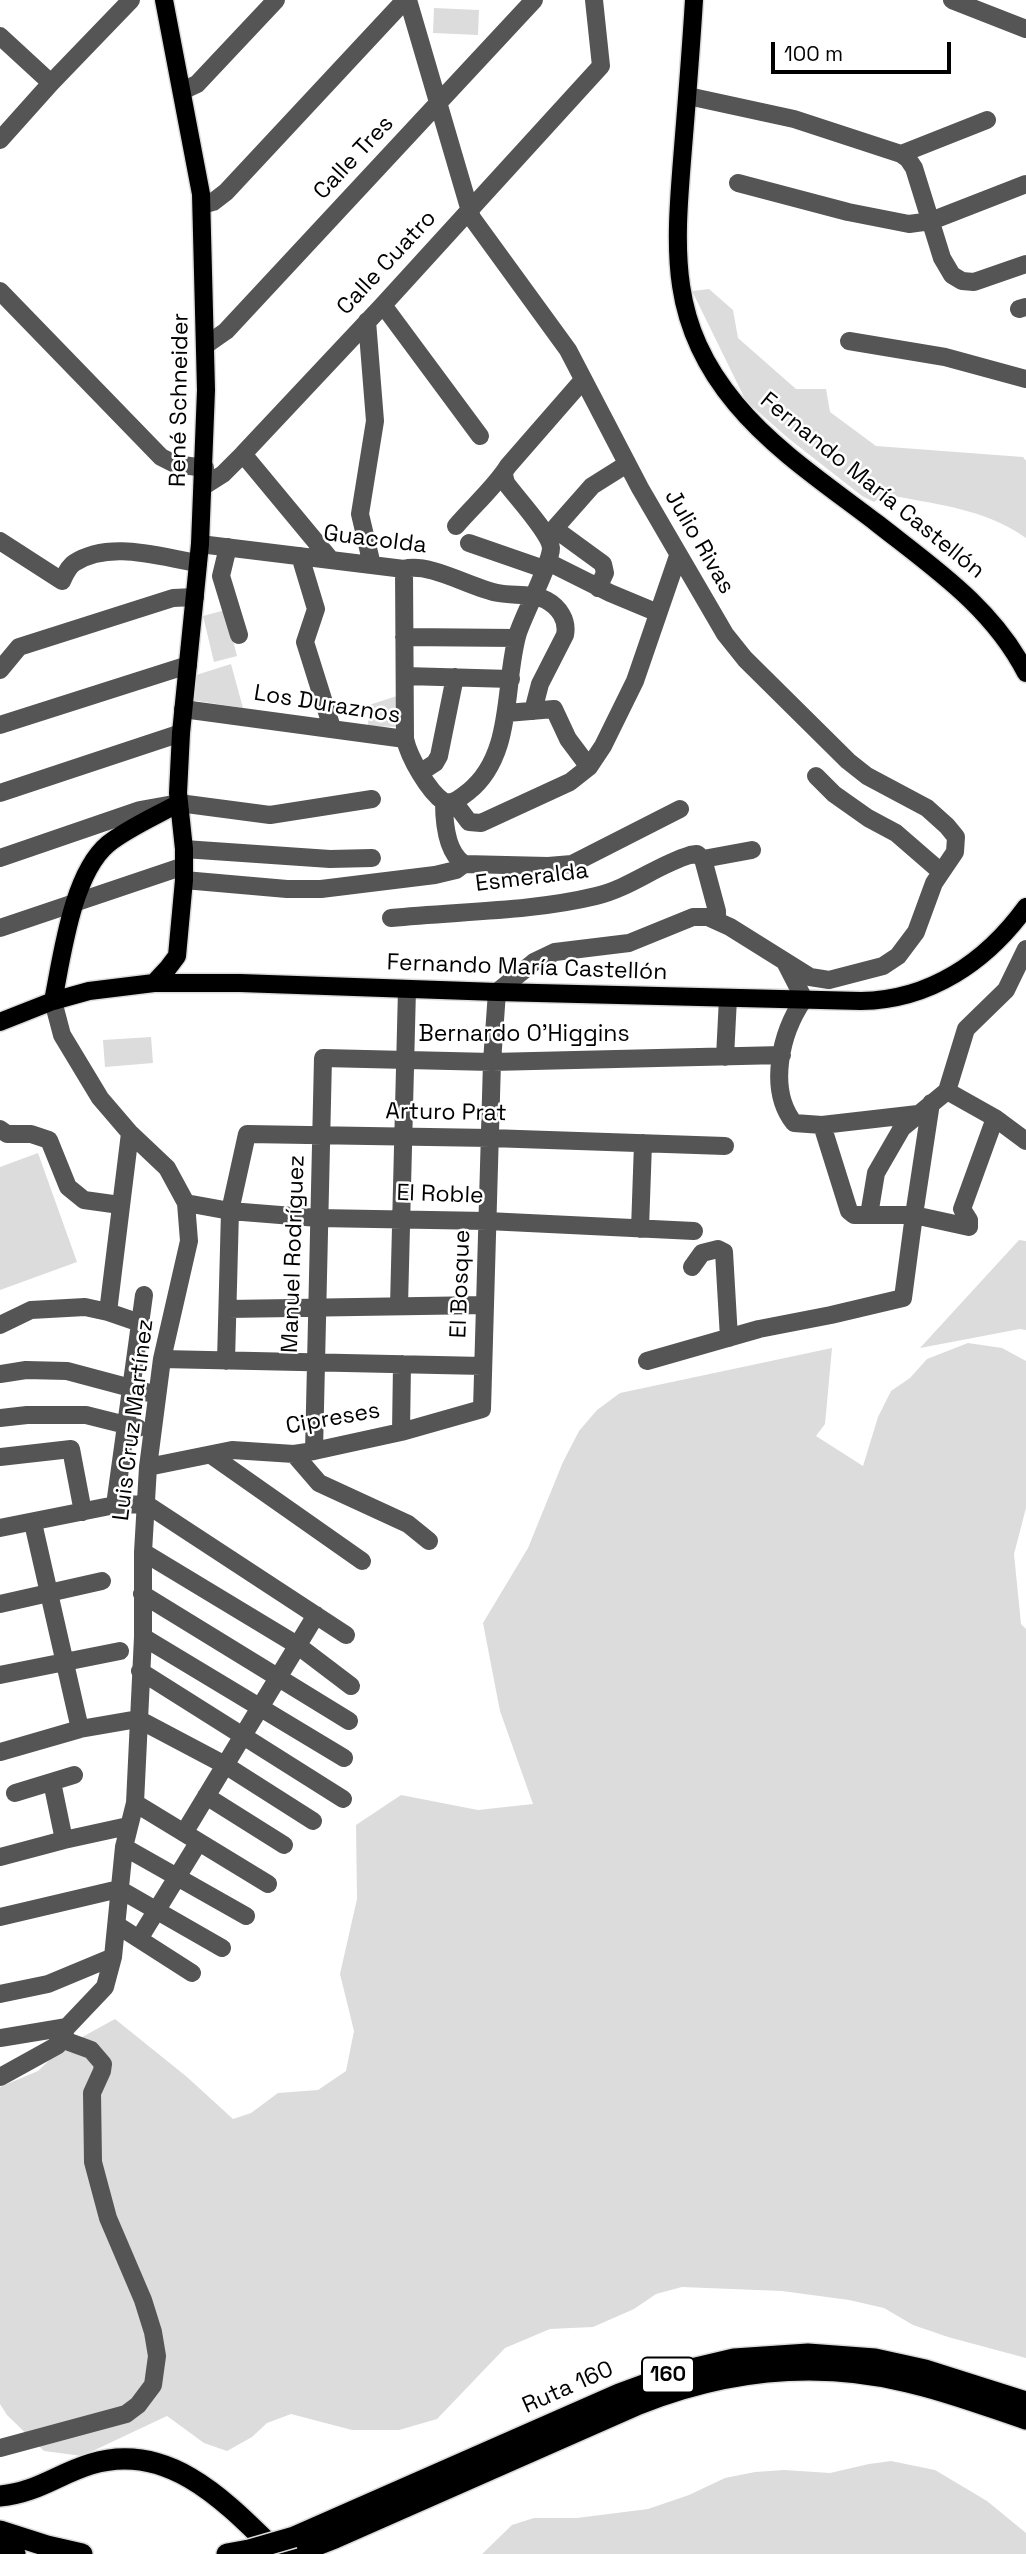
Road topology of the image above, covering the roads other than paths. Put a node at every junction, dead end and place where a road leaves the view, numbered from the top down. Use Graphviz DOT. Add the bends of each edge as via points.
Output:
graph roads {
  1 [pos="131,0"];
  2 [pos="164,0"];
  3 [pos="276,0"];
  4 [pos="407,0"];
  5 [pos="534,0"];
  6 [pos="594,0"];
  7 [pos="694,0"];
  8 [pos="952,0"];
  9 [pos="1026,29"];
  10 [pos="0,36"];
  11 [pos="51,83"];
  12 [pos="182,91"];
  13 [pos="688,96"];
  14 [pos="437,105"];
  15 [pos="987,120"];
  16 [pos="0,140"];
  17 [pos="901,154"];
  18 [pos="738,183"];
  19 [pos="1026,184"];
  20 [pos="203,205"];
  21 [pos="468,211"];
  22 [pos="931,221"];
  23 [pos="1026,264"];
  24 [pos="0,292"];
  25 [pos="383,305"];
  26 [pos="367,321"];
  27 [pos="849,341"];
  28 [pos="206,345"];
  29 [pos="1026,379"];
  30 [pos="583,380"];
  31 [pos="480,436"];
  32 [pos="243,454"];
  33 [pos="627,464"];
  34 [pos="504,475"];
  35 [pos="204,477"];
  36 [pos="456,526"];
  37 [pos="551,533"];
  38 [pos="0,541"];
  39 [pos="469,543"];
  40 [pos="200,544"];
  41 [pos="228,547"];
  42 [pos="300,556"];
  43 [pos="678,556"];
  44 [pos="331,560"];
  45 [pos="198,563"];
  46 [pos="372,565"];
  47 [pos="546,565"];
  48 [pos="404,569"];
  49 [pos="598,588"];
  50 [pos="532,596"];
  51 [pos="195,597"];
  52 [pos="658,613"];
  53 [pos="239,635"];
  54 [pos="404,637"];
  55 [pos="516,638"];
  56 [pos="188,665"];
  57 [pos="0,670"];
  58 [pos="1026,673"];
  59 [pos="405,676"];
  60 [pos="455,677"];
  61 [pos="511,679"];
  62 [pos="183,709"];
  63 [pos="533,710"];
  64 [pos="507,713"];
  65 [pos="0,725"];
  66 [pos="332,728"];
  67 [pos="181,733"];
  68 [pos="405,738"];
  69 [pos="589,767"];
  70 [pos="421,772"];
  71 [pos="816,776"];
  72 [pos="0,793"];
  73 [pos="372,799"];
  74 [pos="449,802"];
  75 [pos="179,803"];
  76 [pos="680,810"];
  77 [pos="752,850"];
  78 [pos="0,858"];
  79 [pos="372,858"];
  80 [pos="703,859"];
  81 [pos="464,864"];
  82 [pos="184,865"];
  83 [pos="941,872"];
  84 [pos="74,904"];
  85 [pos="1026,907"];
  86 [pos="391,918"];
  87 [pos="717,920"];
  88 [pos="0,928"];
  89 [pos="1026,949"];
  90 [pos="177,956"];
  91 [pos="784,960"];
  92 [pos="199,982"];
  93 [pos="154,983"];
  94 [pos="407,989"];
  95 [pos="497,992"];
  96 [pos="727,998"];
  97 [pos="804,999"];
  98 [pos="53,1001"];
  99 [pos="0,1022"];
  100 [pos="782,1055"];
  101 [pos="725,1057"];
  102 [pos="323,1058"];
  103 [pos="406,1060"];
  104 [pos="492,1062"];
  105 [pos="947,1091"];
  106 [pos="925,1108"];
  107 [pos="995,1118"];
  108 [pos="822,1125"];
  109 [pos="0,1129"];
  110 [pos="130,1133"];
  111 [pos="321,1136"];
  112 [pos="404,1137"];
  113 [pos="490,1138"];
  114 [pos="1026,1141"];
  115 [pos="643,1143"];
  116 [pos="725,1146"];
  117 [pos="186,1203"];
  118 [pos="120,1205"];
  119 [pos="230,1210"];
  120 [pos="869,1215"];
  121 [pos="914,1215"];
  122 [pos="318,1218"];
  123 [pos="401,1218"];
  124 [pos="487,1221"];
  125 [pos="640,1229"];
  126 [pos="694,1231"];
  127 [pos="692,1267"];
  128 [pos="144,1295"];
  129 [pos="485,1305"];
  130 [pos="400,1306"];
  131 [pos="317,1307"];
  132 [pos="228,1308"];
  133 [pos="108,1312"];
  134 [pos="140,1323"];
  135 [pos="0,1325"];
  136 [pos="729,1338"];
  137 [pos="162,1359"];
  138 [pos="226,1361"];
  139 [pos="315,1361"];
  140 [pos="647,1362"];
  141 [pos="402,1364"];
  142 [pos="483,1366"];
  143 [pos="0,1374"];
  144 [pos="131,1390"];
  145 [pos="157,1395"];
  146 [pos="482,1409"];
  147 [pos="0,1418"];
  148 [pos="127,1426"];
  149 [pos="153,1431"];
  150 [pos="401,1432"];
  151 [pos="314,1451"];
  152 [pos="294,1454"];
  153 [pos="211,1455"];
  154 [pos="0,1457"];
  155 [pos="148,1467"];
  156 [pos="146,1504"];
  157 [pos="115,1505"];
  158 [pos="83,1512"];
  159 [pos="33,1523"];
  160 [pos="0,1528"];
  161 [pos="429,1541"];
  162 [pos="143,1552"];
  163 [pos="362,1561"];
  164 [pos="102,1581"];
  165 [pos="48,1593"];
  166 [pos="142,1594"];
  167 [pos="0,1604"];
  168 [pos="316,1615"];
  169 [pos="345,1635"];
  170 [pos="143,1637"];
  171 [pos="297,1645"];
  172 [pos="120,1651"];
  173 [pos="64,1661"];
  174 [pos="141,1671"];
  175 [pos="0,1675"];
  176 [pos="278,1677"];
  177 [pos="351,1686"];
  178 [pos="260,1707"];
  179 [pos="138,1719"];
  180 [pos="349,1721"];
  181 [pos="80,1729"];
  182 [pos="243,1736"];
  183 [pos="0,1752"];
  184 [pos="344,1758"];
  185 [pos="225,1765"];
  186 [pos="74,1775"];
  187 [pos="52,1782"];
  188 [pos="15,1793"];
  189 [pos="206,1797"];
  190 [pos="343,1799"];
  191 [pos="135,1803"];
  192 [pos="313,1821"];
  193 [pos="128,1826"];
  194 [pos="191,1838"];
  195 [pos="64,1840"];
  196 [pos="284,1845"];
  197 [pos="124,1847"];
  198 [pos="0,1857"];
  199 [pos="177,1876"];
  200 [pos="268,1884"];
  201 [pos="119,1889"];
  202 [pos="157,1909"];
  203 [pos="246,1916"];
  204 [pos="0,1917"];
  205 [pos="117,1925"];
  206 [pos="139,1940"];
  207 [pos="222,1948"];
  208 [pos="113,1957"];
  209 [pos="192,1973"];
  210 [pos="0,1994"];
  211 [pos="64,2033"];
  212 [pos="0,2038"];
  213 [pos="0,2077"];
  214 [pos="1026,2402"];
  215 [pos="1026,2419"];
  216 [pos="0,2448"];
  217 [pos="0,2496"];
  218 [pos="0,2532"];
  219 [pos="339,2546"];
  220 [pos="297,2547"];
  221 [pos="0,2549"];
  222 [pos="15,2554"];
  223 [pos="82,2554"];
  224 [pos="227,2554"];
  225 [pos="279,2554"];
  1 -- 11 [label="street"];
  2 -- 12 [label="main road, René Schneider"];
  3 -- 12 [label="street" via="197,84"];
  4 -- 14 [label="street, Julio Rivas"];
  4 -- 20 [label="street" via="226,192"];
  5 -- 14 [label="street, Calle Tres"];
  6 -- 21 [label="street, Calle Cuatro" via="601,66"];
  7 -- 13 [label="main road, Fernando María Castellón"];
  8 -- 9 [label="street"];
  10 -- 11 [label="street"];
  11 -- 16 [label="street"];
  12 -- 20 [label="main road, René Schneider"];
  13 -- 17 [label="street" via="794,119"];
  13 -- 58 [label="main road, Fernando María Castellón" via="677,257 686,313 704,358 736,404 766,435 974,601 1002,633"];
  14 -- 21 [label="street, Julio Rivas"];
  14 -- 28 [label="street, Calle Tres" via="226,331"];
  15 -- 17 [label="street"];
  17 -- 22 [label="street" via="914,168"];
  18 -- 22 [label="street" via="877,218"];
  19 -- 22 [label="street"];
  20 -- 28 [label="main road, René Schneider"];
  21 -- 25 [label="street, Calle Cuatro"];
  21 -- 30 [label="street, Julio Rivas" via="568,350"];
  22 -- 23 [label="street" via="945,265 962,281 974,282"];
  24 -- 35 [label="street" via="156,452"];
  25 -- 26 [label="street, Calle Cuatro"];
  25 -- 31 [label="street"];
  26 -- 32 [label="street, Calle Cuatro"];
  26 -- 46 [label="street" via="375,421 360,520"];
  27 -- 29 [label="street" via="946,357"];
  28 -- 35 [label="main road, René Schneider"];
  30 -- 33 [label="street, Julio Rivas"];
  30 -- 34 [label="street"];
  32 -- 35 [label="street, Calle Cuatro" via="223,474"];
  32 -- 44 [label="street"];
  33 -- 37 [label="street" via="592,486"];
  33 -- 43 [label="street, Julio Rivas"];
  34 -- 36 [label="street"];
  34 -- 37 [label="street"];
  35 -- 40 [label="main road, René Schneider"];
  37 -- 47 [label="street"];
  37 -- 49 [label="street" via="603,564 605,573"];
  38 -- 45 [label="street" via="62,581 76,562 113,551"];
  39 -- 47 [label="street"];
  40 -- 41 [label="street, Guacolda"];
  40 -- 45 [label="main road, René Schneider"];
  41 -- 42 [label="street, Guacolda"];
  41 -- 53 [label="street" via="221,576"];
  42 -- 44 [label="street, Guacolda"];
  42 -- 66 [label="street" via="316,610 305,642"];
  43 -- 52 [label="street"];
  43 -- 83 [label="street, Julio Rivas" via="725,634 755,669 848,761 944,822 956,838 955,852"];
  44 -- 46 [label="street, Guacolda"];
  45 -- 51 [label="main road, René Schneider"];
  46 -- 48 [label="street, Guacolda"];
  47 -- 49 [label="street"];
  47 -- 50 [label="street"];
  48 -- 50 [label="street, Guacolda" via="419,567 493,592"];
  48 -- 54 [label="street"];
  49 -- 52 [label="street"];
  50 -- 55 [label="street"];
  50 -- 63 [label="street, Guacolda" via="555,607 567,628"];
  51 -- 56 [label="main road, René Schneider"];
  51 -- 57 [label="street" via="173,598 19,647"];
  52 -- 69 [label="street" via="635,681"];
  54 -- 55 [label="street"];
  54 -- 59 [label="street"];
  55 -- 61 [label="street"];
  56 -- 62 [label="main road, René Schneider"];
  56 -- 65 [label="street"];
  59 -- 60 [label="street"];
  59 -- 68 [label="street"];
  60 -- 61 [label="street"];
  60 -- 70 [label="street" via="439,757"];
  61 -- 64 [label="street"];
  62 -- 66 [label="street, Los Duraznos"];
  62 -- 67 [label="main road, René Schneider"];
  63 -- 64 [label="street"];
  63 -- 69 [label="street" via="554,709 568,739"];
  64 -- 74 [label="street" via="485,773 473,788"];
  66 -- 68 [label="street, Los Duraznos"];
  67 -- 72 [label="street"];
  67 -- 75 [label="main road, René Schneider"];
  68 -- 70 [label="street, Los Duraznos" via="409,755"];
  69 -- 74 [label="street, Los Duraznos" via="570,782 481,823 469,822"];
  70 -- 74 [label="street, Los Duraznos" via="438,797"];
  71 -- 83 [label="street" via="834,794 896,833"];
  73 -- 75 [label="street" via="263,815"];
  74 -- 81 [label="street" via="444,821 451,849"];
  75 -- 78 [label="street" via="139,810"];
  75 -- 82 [label="main road, René Schneider"];
  75 -- 84 [label="main road" via="102,850"];
  76 -- 81 [label="street" via="572,864"];
  77 -- 80 [label="street, Esmeralda"];
  79 -- 82 [label="street"];
  80 -- 86 [label="street, Esmeralda" via="684,857 618,889 585,899"];
  80 -- 87 [label="street"];
  81 -- 82 [label="street" via="435,875 321,889 287,889"];
  82 -- 84 [label="street"];
  82 -- 90 [label="main road, René Schneider"];
  83 -- 91 [label="street" via="916,932 892,962 859,974 821,980"];
  84 -- 88 [label="street"];
  84 -- 98 [label="main road"];
  85 -- 97 [label="main road, Fernando María Castellón" via="991,946 935,986 887,999"];
  87 -- 91 [label="street"];
  87 -- 95 [label="street" via="693,917 629,943 547,954"];
  89 -- 105 [label="street" via="1006,990 966,1029"];
  90 -- 92 [label="main road"];
  90 -- 93 [label="main road"];
  91 -- 97 [label="street"];
  92 -- 93 [label="main road, Fernando María Castellón"];
  92 -- 94 [label="main road, Fernando María Castellón"];
  93 -- 98 [label="main road, Fernando María Castellón"];
  94 -- 95 [label="main road, Fernando María Castellón"];
  94 -- 103 [label="street"];
  95 -- 96 [label="main road, Fernando María Castellón"];
  95 -- 104 [label="street, El Bosque"];
  96 -- 97 [label="main road, Fernando María Castellón"];
  96 -- 101 [label="street"];
  97 -- 100 [label="street" via="787,1027"];
  98 -- 99 [label="main road, Fernando María Castellón"];
  98 -- 110 [label="street, Luis Cruz Martínez" via="62,1035 100,1098"];
  100 -- 101 [label="street, Bernardo O'Higgins"];
  100 -- 108 [label="street" via="780,1081 788,1115 794,1123"];
  101 -- 104 [label="street, Bernardo O'Higgins"];
  102 -- 103 [label="street, Bernardo O'Higgins"];
  102 -- 111 [label="street, Manuel Rodríguez"];
  103 -- 104 [label="street, Bernardo O'Higgins"];
  103 -- 112 [label="street"];
  104 -- 113 [label="street, El Bosque"];
  105 -- 106 [label="street"];
  105 -- 107 [label="street"];
  106 -- 108 [label="street"];
  106 -- 120 [label="street" via="902,1128 876,1173"];
  106 -- 121 [label="street"];
  107 -- 114 [label="street"];
  107 -- 121 [label="street" via="959,1217"];
  108 -- 120 [label="street" via="849,1211"];
  109 -- 118 [label="street" via="49,1140 68,1187 84,1200"];
  110 -- 117 [label="street, Luis Cruz Martínez" via="167,1168"];
  110 -- 118 [label="street"];
  111 -- 112 [label="street, Arturo Prat"];
  111 -- 119 [label="street, Arturo Prat" via="247,1134"];
  111 -- 122 [label="street, Manuel Rodríguez"];
  112 -- 113 [label="street, Arturo Prat"];
  112 -- 123 [label="street"];
  113 -- 115 [label="street, Arturo Prat"];
  113 -- 124 [label="street, El Bosque"];
  115 -- 116 [label="street, Arturo Prat"];
  115 -- 125 [label="street"];
  117 -- 119 [label="street, El Roble"];
  117 -- 137 [label="street, Luis Cruz Martínez" via="189,1241"];
  118 -- 133 [label="street"];
  119 -- 122 [label="street, El Roble"];
  119 -- 132 [label="street"];
  120 -- 121 [label="street"];
  121 -- 136 [label="street" via="903,1298"];
  122 -- 123 [label="street, El Roble"];
  122 -- 131 [label="street, Manuel Rodríguez"];
  123 -- 124 [label="street, El Roble"];
  123 -- 130 [label="street"];
  124 -- 125 [label="street, El Roble"];
  124 -- 129 [label="street, El Bosque"];
  125 -- 126 [label="street, El Roble"];
  127 -- 136 [label="street" via="702,1254 718,1249 724,1252"];
  128 -- 134 [label="street"];
  129 -- 130 [label="street"];
  129 -- 142 [label="street, El Bosque"];
  130 -- 131 [label="street"];
  131 -- 132 [label="street"];
  131 -- 139 [label="street, Manuel Rodríguez"];
  132 -- 138 [label="street"];
  133 -- 134 [label="street"];
  133 -- 135 [label="street" via="85,1307 31,1310"];
  134 -- 144 [label="street"];
  136 -- 140 [label="street"];
  137 -- 138 [label="street"];
  137 -- 145 [label="street, Luis Cruz Martínez"];
  138 -- 139 [label="street"];
  139 -- 141 [label="street"];
  139 -- 151 [label="street, Manuel Rodríguez"];
  141 -- 142 [label="street"];
  141 -- 150 [label="street"];
  142 -- 146 [label="street, El Bosque"];
  143 -- 144 [label="street" via="67,1371"];
  144 -- 145 [label="street"];
  144 -- 148 [label="street"];
  145 -- 149 [label="street, Luis Cruz Martínez"];
  146 -- 150 [label="street, Cipreses"];
  147 -- 148 [label="street" via="86,1415"];
  148 -- 149 [label="street"];
  148 -- 157 [label="street"];
  149 -- 155 [label="street, Luis Cruz Martínez"];
  150 -- 151 [label="street, Cipreses"];
  151 -- 152 [label="street, Cipreses"];
  152 -- 153 [label="street, Cipreses" via="232,1450"];
  152 -- 161 [label="street" via="319,1483 408,1524"];
  153 -- 155 [label="street, Cipreses"];
  153 -- 163 [label="street"];
  154 -- 158 [label="street" via="71,1449"];
  155 -- 156 [label="street, Luis Cruz Martínez"];
  156 -- 157 [label="street"];
  156 -- 162 [label="street, Luis Cruz Martínez"];
  156 -- 168 [label="street"];
  157 -- 158 [label="street"];
  158 -- 159 [label="street"];
  159 -- 160 [label="street"];
  159 -- 165 [label="street"];
  162 -- 166 [label="street, Luis Cruz Martínez"];
  162 -- 171 [label="street"];
  164 -- 165 [label="street"];
  165 -- 167 [label="street"];
  165 -- 173 [label="street"];
  166 -- 170 [label="street, Luis Cruz Martínez"];
  166 -- 176 [label="street"];
  168 -- 169 [label="street"];
  168 -- 171 [label="street"];
  170 -- 174 [label="street, Luis Cruz Martínez"];
  170 -- 178 [label="street"];
  171 -- 176 [label="street"];
  171 -- 177 [label="street"];
  172 -- 173 [label="street"];
  173 -- 175 [label="street"];
  173 -- 181 [label="street"];
  174 -- 179 [label="street, Luis Cruz Martínez"];
  174 -- 182 [label="street"];
  176 -- 178 [label="street"];
  176 -- 180 [label="street"];
  178 -- 182 [label="street"];
  178 -- 184 [label="street"];
  179 -- 181 [label="street"];
  179 -- 185 [label="street"];
  179 -- 191 [label="street, Luis Cruz Martínez"];
  181 -- 183 [label="street"];
  182 -- 185 [label="street"];
  182 -- 190 [label="street"];
  185 -- 189 [label="street"];
  185 -- 192 [label="street"];
  186 -- 187 [label="street"];
  187 -- 188 [label="street"];
  187 -- 195 [label="street"];
  189 -- 194 [label="street"];
  189 -- 196 [label="street"];
  191 -- 193 [label="street, Luis Cruz Martínez"];
  191 -- 194 [label="street"];
  193 -- 195 [label="street"];
  193 -- 197 [label="street, Luis Cruz Martínez"];
  194 -- 199 [label="street"];
  194 -- 200 [label="street"];
  195 -- 198 [label="street"];
  197 -- 199 [label="street"];
  197 -- 201 [label="street, Luis Cruz Martínez"];
  199 -- 202 [label="street"];
  199 -- 203 [label="street"];
  201 -- 202 [label="street"];
  201 -- 204 [label="street"];
  201 -- 205 [label="street, Luis Cruz Martínez"];
  202 -- 206 [label="street"];
  202 -- 207 [label="street"];
  205 -- 206 [label="street"];
  205 -- 208 [label="street, Luis Cruz Martínez"];
  206 -- 209 [label="street"];
  208 -- 210 [label="street" via="48,1984"];
  208 -- 211 [label="street, Luis Cruz Martínez" via="105,1987"];
  211 -- 212 [label="street"];
  211 -- 213 [label="street, Luis Cruz Martínez" via="52,2050"];
  211 -- 216 [label="street" via="103,2064 92,2093 93,2162 108,2218 150,2321 156,2373 147,2396 126,2414"];
  214 -- 220 [label="highway, Ruta 160 / 160" via="925,2370 859,2357 785,2354 714,2363 619,2394"];
  215 -- 219 [label="highway, Ruta 160 / 160" via="874,2375 798,2370 731,2377 679,2389 620,2412"];
  217 -- 225 [label="highway" via="37,2488 101,2461 155,2462 205,2487"];
  218 -- 223 [label="highway"];
  219 -- 220 [label="highway, Ruta 160 / 160"];
  220 -- 224 [label="highway, Ruta 160 / 160, bridge"];
  221 -- 222 [label="highway"];
}
